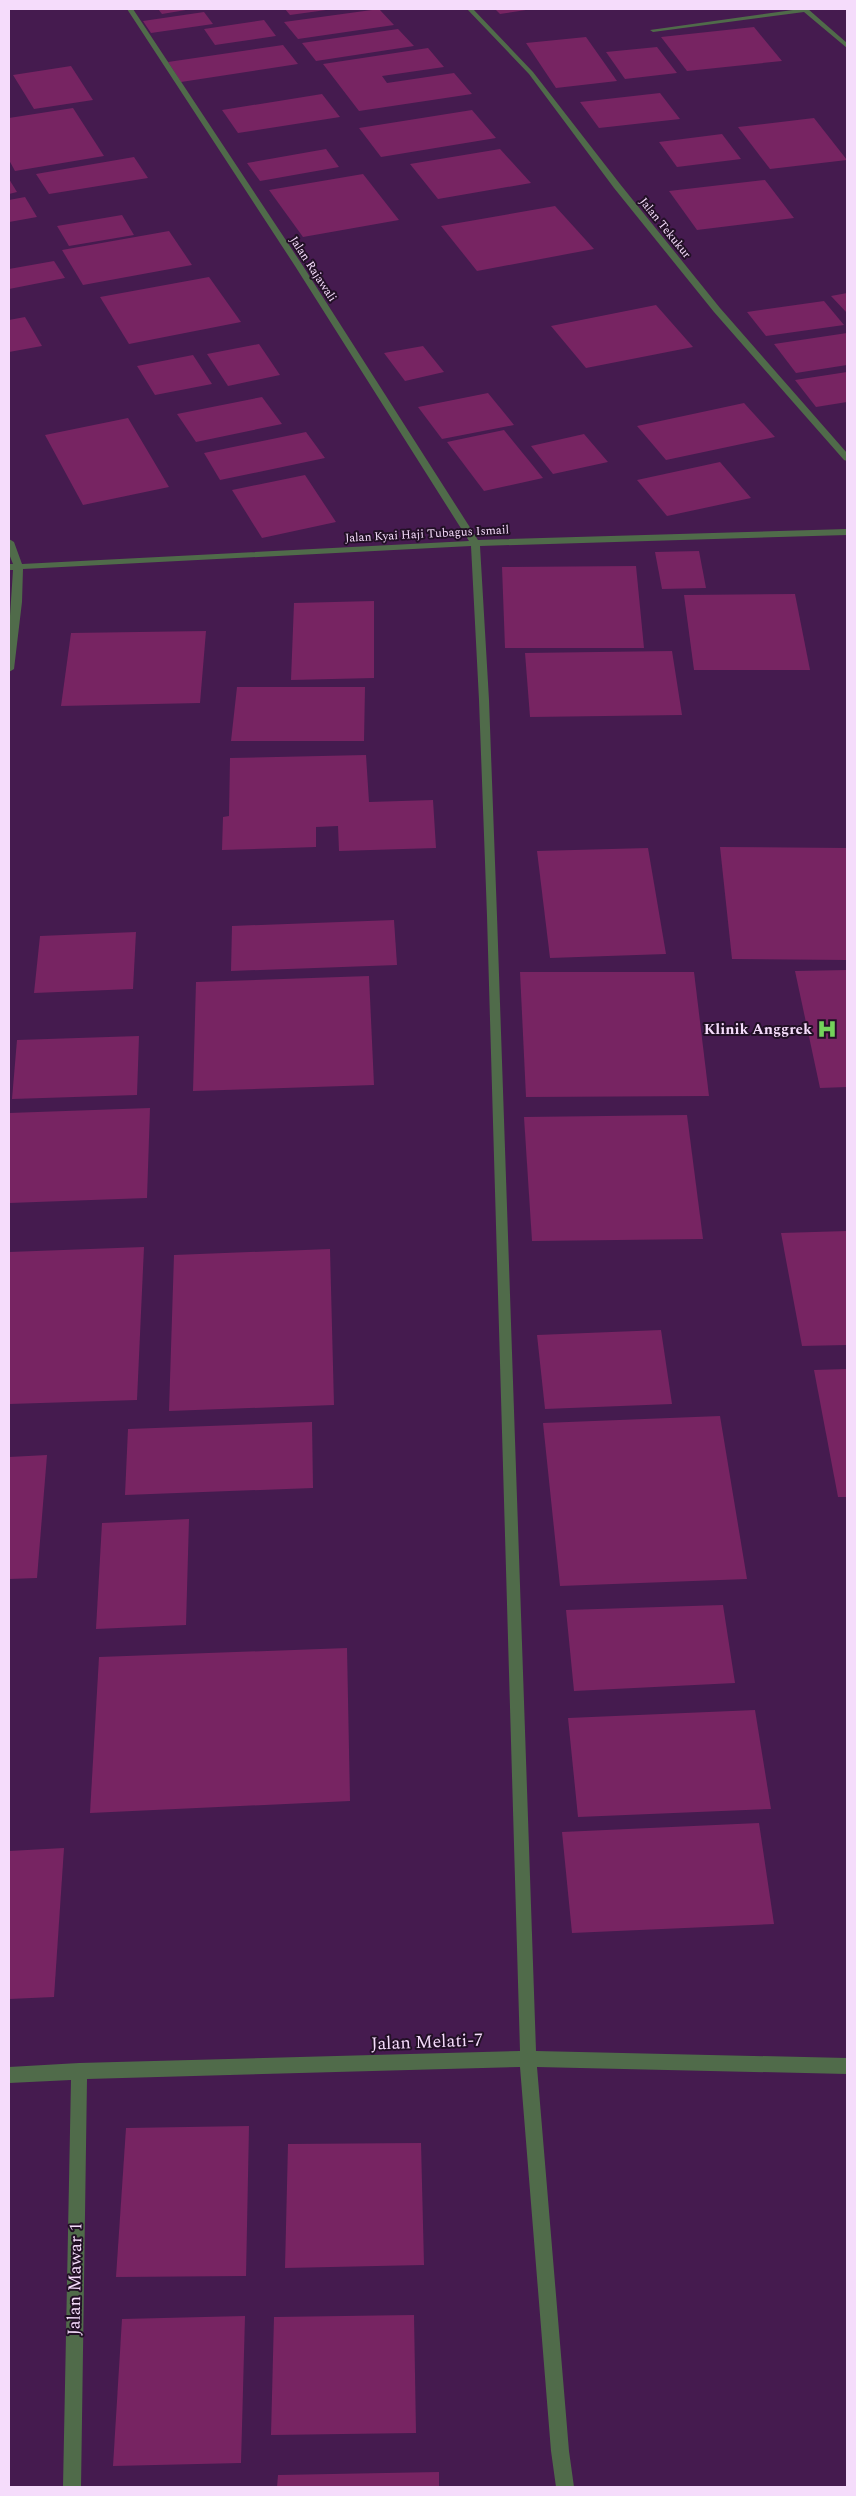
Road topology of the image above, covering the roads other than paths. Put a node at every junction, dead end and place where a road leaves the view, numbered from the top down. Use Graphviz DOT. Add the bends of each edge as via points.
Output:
graph roads {
  1 [pos="130,9"];
  2 [pos="470,9"];
  3 [pos="805,10"];
  4 [pos="653,30"];
  5 [pos="847,46"];
  6 [pos="847,458"];
  7 [pos="847,532"];
  8 [pos="9,542"];
  9 [pos="474,543"];
  10 [pos="13,566"];
  11 [pos="9,668"];
  12 [pos="528,2059"];
  13 [pos="847,2066"];
  14 [pos="79,2071"];
  15 [pos="9,2075"];
  16 [pos="72,2487"];
  17 [pos="566,2487"];
  1 -- 9 [label="street, Jalan Rajawali" via="299,266"];
  2 -- 6 [label="street, Jalan Tekukur" via="531,73 717,310"];
  3 -- 4 [label="street"];
  3 -- 5 [label="street"];
  7 -- 9 [label="street, Jalan Kyai Haji Tubagus Ismail"];
  8 -- 10 [label="street"];
  9 -- 10 [label="street, Jalan Kyai Haji Tubagus Ismail"];
  9 -- 12 [label="street" via="492,916"];
  10 -- 11 [label="street" via="17,602"];
  12 -- 13 [label="street, Jalan Melati-7"];
  12 -- 14 [label="street, Jalan Melati-7"];
  12 -- 17 [label="street" via="559,2441"];
  14 -- 15 [label="street, Jalan Melati-7"];
  14 -- 16 [label="street, Jalan Mawar 1"];
}
